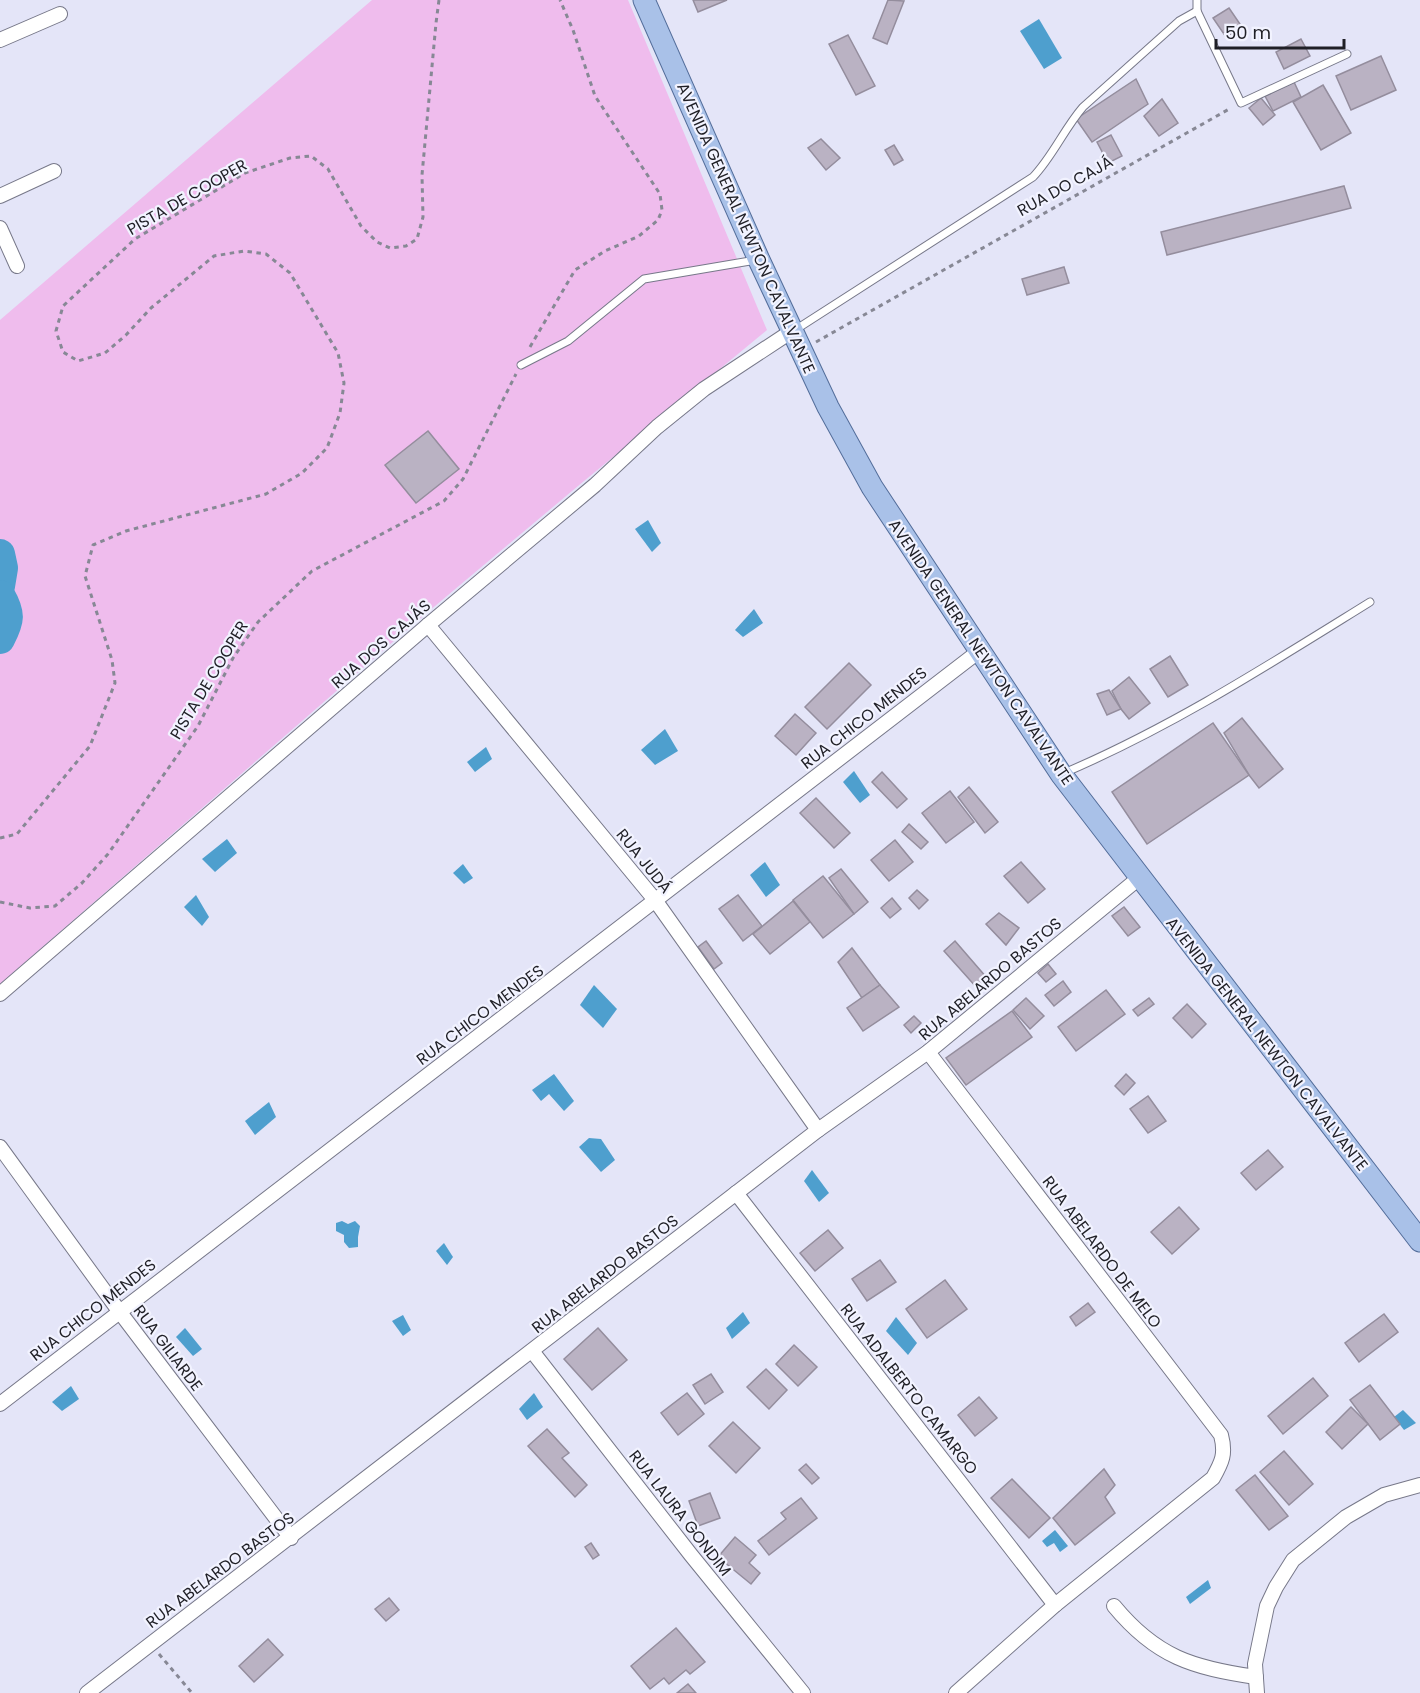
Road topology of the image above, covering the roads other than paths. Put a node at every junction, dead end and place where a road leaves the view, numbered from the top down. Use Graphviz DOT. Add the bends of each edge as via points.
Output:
graph roads {
  1 [pos="644,0"];
  2 [pos="1197,0"];
  3 [pos="1197,11"];
  4 [pos="60,14"];
  5 [pos="0,40"];
  6 [pos="1347,54"];
  7 [pos="54,171"];
  8 [pos="0,196"];
  9 [pos="0,228"];
  10 [pos="759,260"];
  11 [pos="17,266"];
  12 [pos="797,341"];
  13 [pos="521,365"];
  14 [pos="1370,602"];
  15 [pos="428,625"];
  16 [pos="978,651"];
  17 [pos="1061,774"];
  18 [pos="1139,878"];
  19 [pos="655,900"];
  20 [pos="0,994"];
  21 [pos="928,1052"];
  22 [pos="818,1130"];
  23 [pos="0,1147"];
  24 [pos="736,1193"];
  25 [pos="1420,1241"];
  26 [pos="119,1311"];
  27 [pos="532,1351"];
  28 [pos="0,1404"];
  29 [pos="1420,1485"];
  30 [pos="291,1538"];
  31 [pos="1055,1605"];
  32 [pos="1114,1606"];
  33 [pos="1256,1677"];
  34 [pos="972,1688"];
  35 [pos="87,1693"];
  36 [pos="803,1693"];
  37 [pos="956,1693"];
  38 [pos="1257,1693"];
  1 -- 10 [label="main road, AVENIDA GENERAL NEWTON CAVALVANTE"];
  2 -- 3 [label="lane"];
  3 -- 6 [label="lane" via="1241,103"];
  3 -- 12 [label="lane" via="1162,34 1083,107 1033,177"];
  4 -- 5 [label="street"];
  7 -- 8 [label="street"];
  9 -- 11 [label="street"];
  10 -- 12 [label="main road, AVENIDA GENERAL NEWTON CAVALVANTE"];
  10 -- 13 [label="lane" via="644,279 568,341"];
  12 -- 15 [label="street, RUA DOS CAJÁS" via="737,366 696,396"];
  12 -- 16 [label="main road, AVENIDA GENERAL NEWTON CAVALVANTE" via="846,443"];
  14 -- 17 [label="lane" via="1175,720"];
  15 -- 19 [label="street, RUA JUDÁ"];
  15 -- 20 [label="street, RUA DOS CAJÁS"];
  16 -- 17 [label="main road, AVENIDA GENERAL NEWTON CAVALVANTE"];
  16 -- 19 [label="street, RUA CHICO MENDES"];
  17 -- 18 [label="main road, AVENIDA GENERAL NEWTON CAVALVANTE"];
  18 -- 21 [label="street, RUA ABELARDO BASTOS"];
  18 -- 25 [label="main road, AVENIDA GENERAL NEWTON CAVALVANTE"];
  19 -- 22 [label="street, RUA JUDÁ"];
  19 -- 26 [label="street, RUA CHICO MENDES"];
  21 -- 22 [label="street, RUA ABELARDO BASTOS"];
  21 -- 31 [label="street, RUA ABELARDO DE MELO" via="1221,1435 1225,1449 1213,1478"];
  22 -- 24 [label="street, RUA ABELARDO BASTOS"];
  23 -- 26 [label="street, RUA GILIARDE"];
  24 -- 27 [label="street, RUA ABELARDO BASTOS"];
  24 -- 31 [label="street, RUA ADALBERTO CAMARGO"];
  26 -- 28 [label="street, RUA CHICO MENDES"];
  26 -- 30 [label="street, RUA GILIARDE"];
  27 -- 30 [label="street, RUA ABELARDO BASTOS"];
  27 -- 36 [label="street, RUA LAURA GONDIM"];
  29 -- 33 [label="street" via="1384,1496 1346,1517 1293,1560 1267,1606"];
  30 -- 35 [label="street, RUA ABELARDO BASTOS"];
  31 -- 34 [label="street"];
  32 -- 33 [label="street" via="1151,1643 1179,1658 1215,1671"];
  33 -- 38 [label="street"];
  34 -- 37 [label="street"];
}
